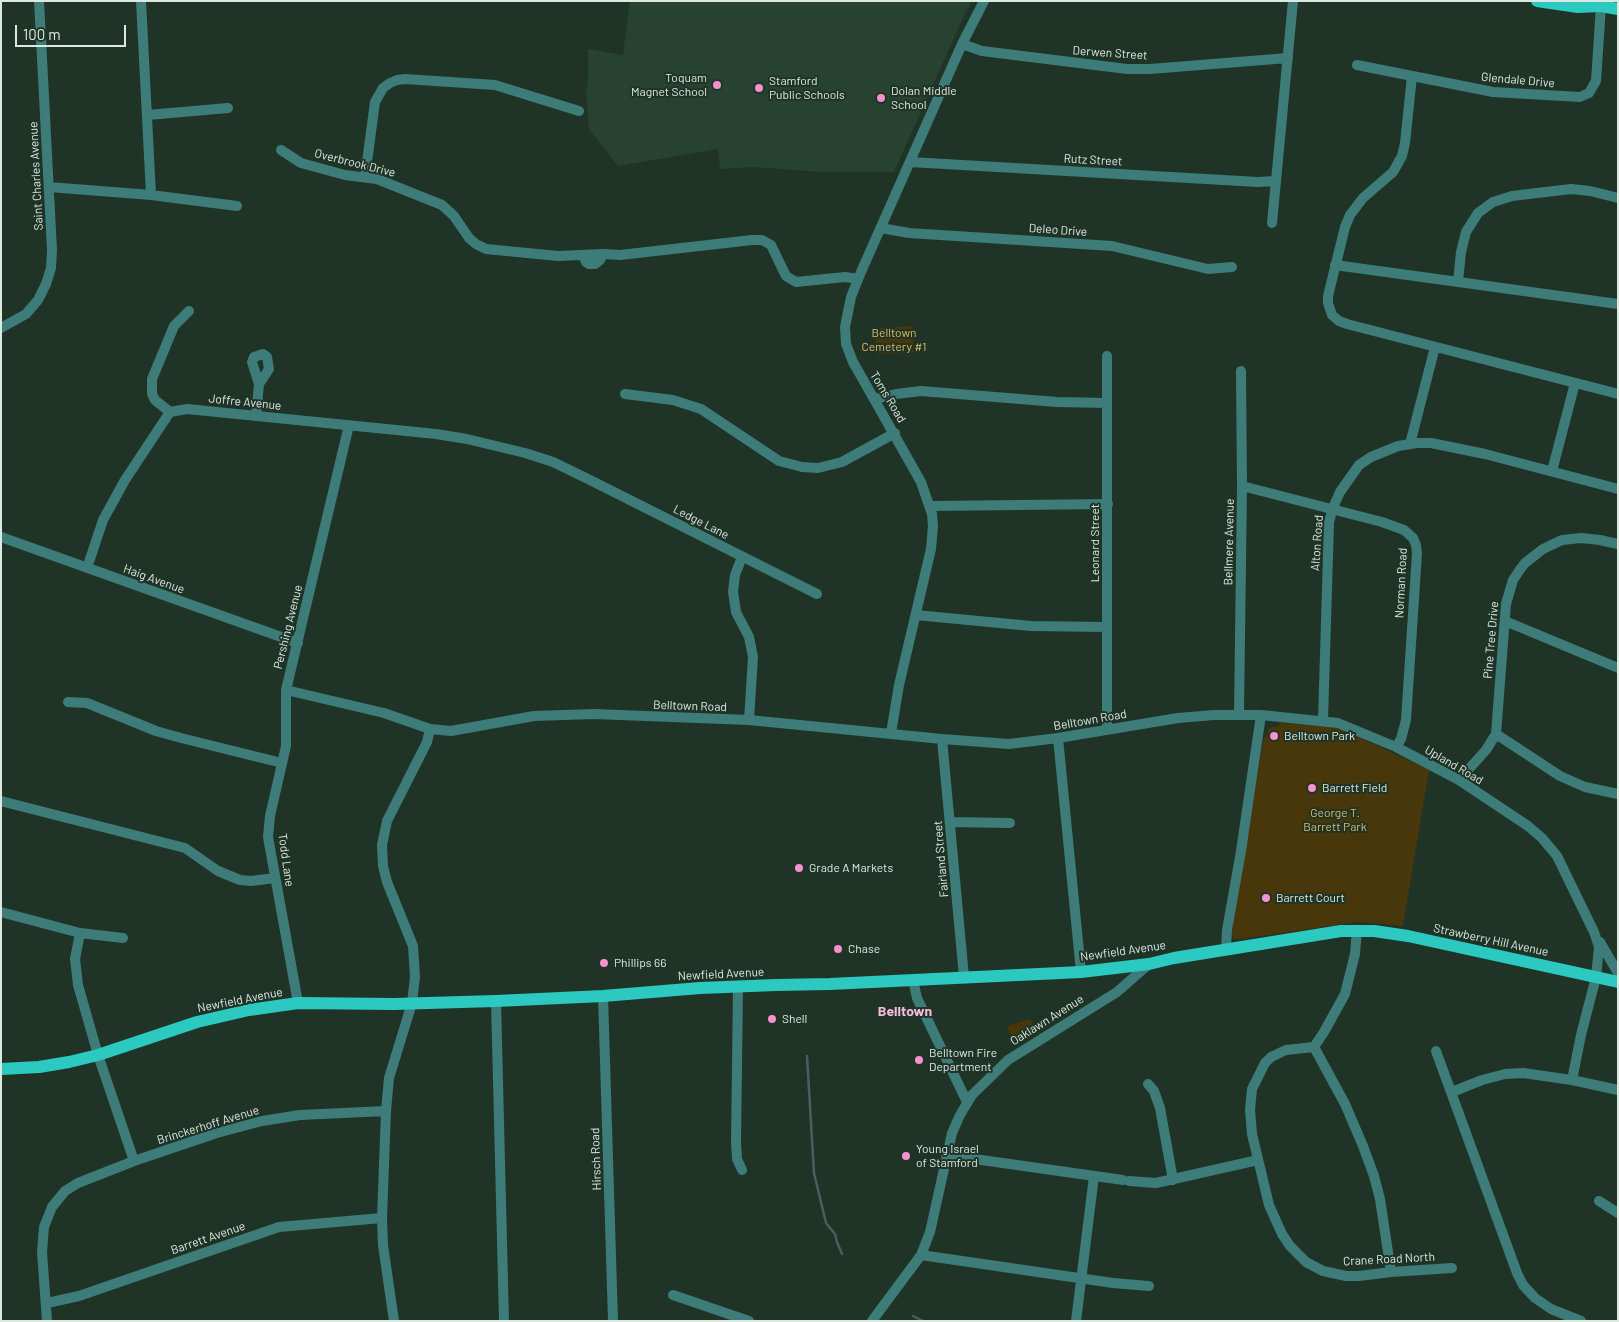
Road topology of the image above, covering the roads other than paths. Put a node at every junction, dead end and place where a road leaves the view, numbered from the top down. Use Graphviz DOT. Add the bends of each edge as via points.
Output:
graph roads {
  1 [pos="39,1"];
  2 [pos="141,1"];
  3 [pos="984,1"];
  4 [pos="1293,1"];
  5 [pos="1537,1"];
  6 [pos="1596,4"];
  7 [pos="1618,8"];
  8 [pos="962,44"];
  9 [pos="1288,58"];
  10 [pos="1358,65"];
  11 [pos="1412,76"];
  12 [pos="228,108"];
  13 [pos="579,111"];
  14 [pos="148,115"];
  15 [pos="281,150"];
  16 [pos="910,162"];
  17 [pos="365,177"];
  18 [pos="1275,181"];
  19 [pos="50,187"];
  20 [pos="151,196"];
  21 [pos="1618,198"];
  22 [pos="237,206"];
  23 [pos="1272,223"];
  24 [pos="881,228"];
  25 [pos="1335,265"];
  26 [pos="1232,267"];
  27 [pos="858,279"];
  28 [pos="1458,282"];
  29 [pos="1618,304"];
  30 [pos="189,311"];
  31 [pos="1,328"];
  32 [pos="1435,346"];
  33 [pos="1107,356"];
  34 [pos="1241,371"];
  35 [pos="1575,383"];
  36 [pos="259,384"];
  37 [pos="625,394"];
  38 [pos="1618,394"];
  39 [pos="875,398"];
  40 [pos="1107,402"];
  41 [pos="170,412"];
  42 [pos="256,416"];
  43 [pos="349,425"];
  44 [pos="895,434"];
  45 [pos="1410,444"];
  46 [pos="493,445"];
  47 [pos="1552,471"];
  48 [pos="1242,486"];
  49 [pos="1618,489"];
  50 [pos="1108,504"];
  51 [pos="931,506"];
  52 [pos="1332,510"];
  53 [pos="1,537"];
  54 [pos="1618,544"];
  55 [pos="742,557"];
  56 [pos="87,568"];
  57 [pos="817,594"];
  58 [pos="916,615"];
  59 [pos="1505,621"];
  60 [pos="1106,627"];
  61 [pos="298,643"];
  62 [pos="1618,668"];
  63 [pos="286,690"];
  64 [pos="68,702"];
  65 [pos="1238,714"];
  66 [pos="1261,715"];
  67 [pos="749,720"];
  68 [pos="1323,720"];
  69 [pos="430,728"];
  70 [pos="1107,730"];
  71 [pos="890,733"];
  72 [pos="1496,734"];
  73 [pos="1058,738"];
  74 [pos="942,739"];
  75 [pos="1396,747"];
  76 [pos="282,763"];
  77 [pos="1459,780"];
  78 [pos="1618,794"];
  79 [pos="1,801"];
  80 [pos="950,822"];
  81 [pos="1010,823"];
  82 [pos="275,878"];
  83 [pos="1,912"];
  84 [pos="1357,930"];
  85 [pos="80,932"];
  86 [pos="1594,932"];
  87 [pos="123,938"];
  88 [pos="1226,949"];
  89 [pos="1149,964"];
  90 [pos="1081,972"];
  91 [pos="1618,973"];
  92 [pos="964,977"];
  93 [pos="1596,977"];
  94 [pos="913,980"];
  95 [pos="1618,982"];
  96 [pos="738,987"];
  97 [pos="603,996"];
  98 [pos="496,1001"];
  99 [pos="298,1003"];
  100 [pos="412,1003"];
  101 [pos="1314,1047"];
  102 [pos="1436,1051"];
  103 [pos="98,1055"];
  104 [pos="1,1069"];
  105 [pos="1572,1080"];
  106 [pos="1148,1084"];
  107 [pos="1618,1090"];
  108 [pos="1452,1092"];
  109 [pos="967,1102"];
  110 [pos="386,1111"];
  111 [pos="946,1155"];
  112 [pos="1258,1160"];
  113 [pos="134,1162"];
  114 [pos="742,1170"];
  115 [pos="1094,1176"];
  116 [pos="1173,1180"];
  117 [pos="1599,1201"];
  118 [pos="1618,1213"];
  119 [pos="382,1218"];
  120 [pos="921,1255"];
  121 [pos="1452,1268"];
  122 [pos="1391,1272"];
  123 [pos="1081,1278"];
  124 [pos="1149,1286"];
  125 [pos="673,1295"];
  126 [pos="47,1303"];
  127 [pos="47,1321"];
  128 [pos="394,1321"];
  129 [pos="504,1321"];
  130 [pos="613,1321"];
  131 [pos="749,1321"];
  132 [pos="872,1321"];
  133 [pos="1076,1321"];
  134 [pos="1581,1321"];
  1 -- 19 [label="street, Saint Charles Avenue"];
  2 -- 14 [label="street"];
  3 -- 8 [label="street, Toms Road"];
  4 -- 9 [label="street"];
  5 -- 6 [label="main road" via="1578,7"];
  6 -- 7 [label="main road"];
  6 -- 11 [label="street, Glendale Drive" via="1596,81 1592,90 1584,95 1567,97 1493,92"];
  8 -- 9 [label="street, Derwen Street" via="982,50 1127,69"];
  8 -- 16 [label="street, Toms Road"];
  9 -- 18 [label="street"];
  10 -- 11 [label="street, Glendale Drive"];
  11 -- 25 [label="street" via="1402,156 1393,172 1363,198 1350,215"];
  12 -- 14 [label="street"];
  13 -- 17 [label="street" via="495,85 397,80 383,88 375,102"];
  14 -- 20 [label="street"];
  15 -- 17 [label="street, Overbrook Drive" via="301,162 345,175"];
  16 -- 18 [label="street, Rutz Street"];
  16 -- 24 [label="street, Toms Road"];
  17 -- 27 [label="street, Overbrook Drive" via="389,182 442,205 469,238 486,249 551,256 620,254 762,240 771,245 786,276 796,282 845,277"];
  18 -- 23 [label="street"];
  19 -- 20 [label="street"];
  19 -- 31 [label="street, Saint Charles Avenue" via="52,250 46,284 26,314"];
  20 -- 22 [label="street"];
  21 -- 28 [label="street" via="1571,189 1512,196 1493,202 1478,213 1466,232"];
  24 -- 26 [label="street, Deleo Drive" via="909,233 1112,246 1208,269"];
  24 -- 27 [label="street, Toms Road"];
  25 -- 28 [label="street"];
  25 -- 32 [label="street" via="1328,296 1332,315 1347,324"];
  27 -- 39 [label="street, Toms Road" via="846,318 845,339 853,362"];
  28 -- 29 [label="street"];
  30 -- 41 [label="street" via="174,326 152,379 155,400"];
  32 -- 35 [label="street"];
  32 -- 45 [label="street"];
  33 -- 40 [label="street, Leonard Street"];
  34 -- 48 [label="street, Bellmere Avenue"];
  35 -- 38 [label="street"];
  35 -- 47 [label="street"];
  36 -- 42 [label="street"];
  37 -- 44 [label="street" via="673,400 701,409 779,461 802,467 818,468 842,462"];
  39 -- 40 [label="street" via="921,391 1057,402"];
  39 -- 44 [label="street, Toms Road"];
  40 -- 50 [label="street, Leonard Street"];
  41 -- 42 [label="street, Joffre Avenue" via="187,409"];
  41 -- 56 [label="street" via="102,520"];
  42 -- 43 [label="street, Joffre Avenue"];
  43 -- 46 [label="street, Joffre Avenue" via="468,438"];
  43 -- 61 [label="street, Pershing Avenue"];
  44 -- 51 [label="street, Toms Road" via="922,482"];
  45 -- 47 [label="street, Alton Road" via="1447,445"];
  45 -- 52 [label="street, Alton Road" via="1381,452 1359,465"];
  46 -- 55 [label="street, Ledge Lane" via="553,462"];
  47 -- 49 [label="street, Alton Road"];
  48 -- 52 [label="street, Norman Road"];
  48 -- 65 [label="street, Bellmere Avenue"];
  50 -- 51 [label="street"];
  50 -- 60 [label="street, Leonard Street"];
  51 -- 58 [label="street, Toms Road" via="933,537"];
  52 -- 68 [label="street, Alton Road"];
  52 -- 75 [label="street, Norman Road" via="1404,530 1416,545 1406,720"];
  53 -- 56 [label="street, Haig Avenue"];
  54 -- 59 [label="street, Pine Tree Drive" via="1581,538 1562,540 1543,549 1525,563 1513,580 1508,592"];
  55 -- 57 [label="street, Ledge Lane"];
  55 -- 67 [label="street" via="733,592 736,612 749,637 753,657"];
  56 -- 61 [label="street, Haig Avenue"];
  58 -- 60 [label="street" via="1031,626"];
  58 -- 71 [label="street, Toms Road"];
  59 -- 62 [label="street"];
  59 -- 72 [label="street, Pine Tree Drive"];
  60 -- 70 [label="street, Leonard Street"];
  61 -- 63 [label="street, Pershing Avenue"];
  63 -- 69 [label="street"];
  63 -- 76 [label="street, Todd Lane" via="286,746"];
  64 -- 76 [label="street" via="86,703 156,731"];
  65 -- 66 [label="street, Upland Road"];
  65 -- 70 [label="street, Belltown Road" via="1178,718"];
  66 -- 68 [label="street, Upland Road"];
  66 -- 88 [label="street"];
  67 -- 69 [label="street, Belltown Road" via="562,714 451,730"];
  67 -- 71 [label="street, Belltown Road"];
  68 -- 75 [label="street, Upland Road"];
  69 -- 100 [label="street" via="427,742 387,821 382,845 387,882 413,946"];
  70 -- 73 [label="street, Belltown Road"];
  71 -- 74 [label="street, Belltown Road"];
  72 -- 77 [label="street, Pine Tree Drive"];
  72 -- 78 [label="street" via="1566,779"];
  73 -- 74 [label="street, Belltown Road" via="1010,744"];
  73 -- 90 [label="street"];
  74 -- 80 [label="street, Fairland Street"];
  75 -- 77 [label="street, Upland Road"];
  76 -- 82 [label="street, Todd Lane" via="268,837"];
  77 -- 86 [label="street, Upland Road" via="1523,822 1548,844 1565,871"];
  79 -- 82 [label="street" via="185,848 240,880"];
  80 -- 81 [label="street"];
  80 -- 92 [label="street, Fairland Street"];
  82 -- 99 [label="street, Todd Lane"];
  83 -- 85 [label="street"];
  84 -- 88 [label="main road, Newfield Avenue"];
  84 -- 93 [label="main road, Strawberry Hill Avenue" via="1408,936"];
  84 -- 101 [label="street" via="1345,994"];
  85 -- 87 [label="street"];
  85 -- 103 [label="street" via="76,973"];
  86 -- 91 [label="street, Upland Road"];
  86 -- 93 [label="street, Upland Road" via="1599,946"];
  88 -- 89 [label="main road, Newfield Avenue"];
  89 -- 90 [label="main road, Newfield Avenue"];
  89 -- 109 [label="street, Oaklawn Avenue" via="1117,992 1008,1060"];
  90 -- 92 [label="main road, Newfield Avenue"];
  92 -- 94 [label="main road, Newfield Avenue"];
  93 -- 95 [label="main road, Strawberry Hill Avenue"];
  93 -- 105 [label="street, Upland Road"];
  94 -- 96 [label="main road, Newfield Avenue"];
  94 -- 109 [label="street" via="918,998"];
  96 -- 97 [label="main road, Newfield Avenue"];
  96 -- 114 [label="street" via="736,1142 737,1159"];
  97 -- 98 [label="main road, Newfield Avenue"];
  97 -- 130 [label="street, Hirsch Road"];
  98 -- 100 [label="main road, Newfield Avenue"];
  98 -- 129 [label="street"];
  99 -- 100 [label="main road, Newfield Avenue"];
  99 -- 103 [label="main road, Newfield Avenue" via="197,1022"];
  100 -- 110 [label="street" via="393,1060"];
  101 -- 112 [label="street, Crane Road North" via="1278,1053 1265,1063 1255,1080 1250,1110"];
  101 -- 122 [label="street" via="1345,1104 1374,1176"];
  102 -- 108 [label="street"];
  103 -- 104 [label="main road, Newfield Avenue" via="38,1067"];
  103 -- 113 [label="street"];
  105 -- 107 [label="street"];
  105 -- 108 [label="street" via="1514,1073 1482,1080"];
  106 -- 116 [label="street" via="1160,1108"];
  108 -- 134 [label="street" via="1523,1285 1551,1309"];
  109 -- 111 [label="street, Oaklawn Avenue"];
  110 -- 113 [label="street, Brinckerhoff Avenue" via="300,1115 269,1120"];
  110 -- 119 [label="street"];
  111 -- 115 [label="street"];
  111 -- 120 [label="street, Oaklawn Avenue" via="930,1232"];
  112 -- 116 [label="street"];
  112 -- 122 [label="street, Crane Road North" via="1269,1205 1279,1228 1290,1246 1306,1262 1323,1272 1346,1276"];
  113 -- 126 [label="street, Brinckerhoff Avenue" via="78,1183 52,1207 46,1222 42,1252"];
  115 -- 116 [label="street" via="1148,1183"];
  115 -- 123 [label="street"];
  117 -- 118 [label="street"];
  119 -- 126 [label="street, Barrett Avenue" via="279,1227 79,1296"];
  119 -- 128 [label="street"];
  120 -- 123 [label="street"];
  120 -- 132 [label="street, Oaklawn Avenue"];
  121 -- 122 [label="street, Crane Road North"];
  123 -- 124 [label="street"];
  123 -- 133 [label="street"];
  125 -- 131 [label="street"];
  126 -- 127 [label="street"];
}
